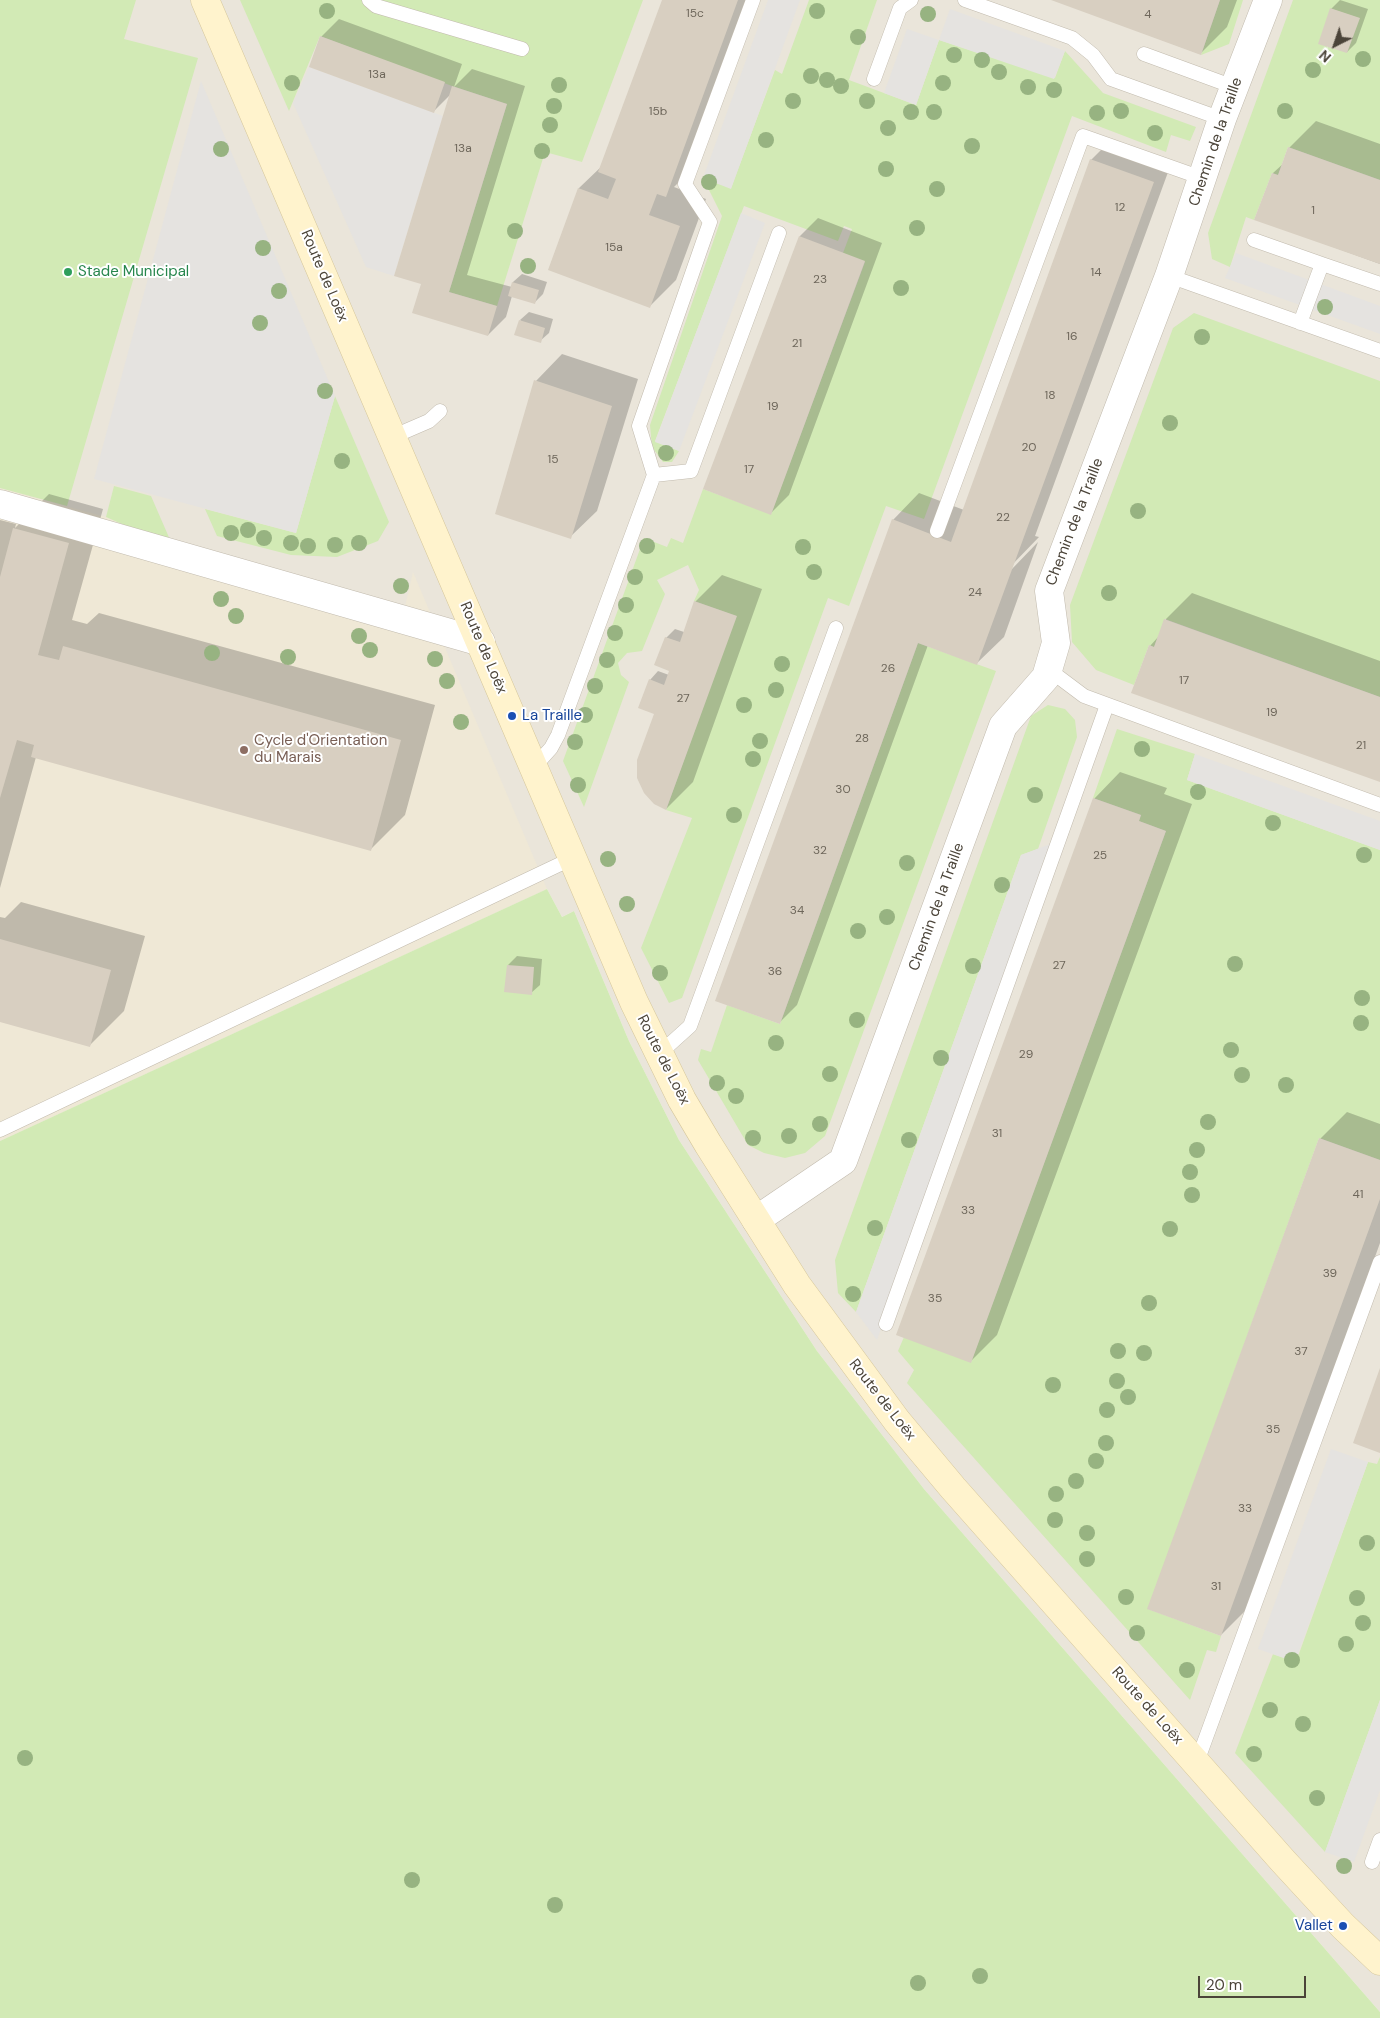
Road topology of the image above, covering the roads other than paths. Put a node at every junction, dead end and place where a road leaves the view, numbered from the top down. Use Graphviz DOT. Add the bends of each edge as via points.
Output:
graph roads {
  1 [pos="205,0"];
  2 [pos="369,0"];
  3 [pos="753,0"];
  4 [pos="911,0"];
  5 [pos="965,0"];
  6 [pos="1268,0"];
  7 [pos="522,49"];
  8 [pos="1144,54"];
  9 [pos="874,79"];
  10 [pos="1234,87"];
  11 [pos="1222,119"];
  12 [pos="1202,178"];
  13 [pos="779,233"];
  14 [pos="1254,240"];
  15 [pos="1322,264"];
  16 [pos="1169,276"];
  17 [pos="1380,284"];
  18 [pos="1300,323"];
  19 [pos="1380,351"];
  20 [pos="440,411"];
  21 [pos="392,437"];
  22 [pos="654,475"];
  23 [pos="0,504"];
  24 [pos="937,531"];
  25 [pos="836,628"];
  26 [pos="481,642"];
  27 [pos="1048,669"];
  28 [pos="1107,705"];
  29 [pos="534,766"];
  30 [pos="1380,805"];
  31 [pos="573,858"];
  32 [pos="658,1054"];
  33 [pos="0,1130"];
  34 [pos="756,1220"];
  35 [pos="1380,1262"];
  36 [pos="886,1324"];
  37 [pos="1196,1762"];
  38 [pos="1380,1840"];
  39 [pos="1372,1862"];
  40 [pos="1380,1961"];
  1 -- 21 [label="street, Route de Loëx"];
  2 -- 7 [label="lane" via="376,6"];
  3 -- 22 [label="lane" via="685,184 710,222 639,426"];
  4 -- 9 [label="lane" via="900,8"];
  5 -- 11 [label="lane" via="1072,38 1093,55 1111,79"];
  6 -- 10 [label="street, Chemin de la Traille"];
  8 -- 10 [label="lane"];
  10 -- 11 [label="street, Chemin de la Traille"];
  11 -- 12 [label="street, Chemin de la Traille"];
  12 -- 16 [label="street, Chemin de la Traille"];
  12 -- 24 [label="lane" via="1083,136"];
  13 -- 22 [label="lane" via="691,471"];
  14 -- 15 [label="lane"];
  15 -- 17 [label="lane"];
  15 -- 18 [label="lane"];
  16 -- 18 [label="lane"];
  16 -- 27 [label="street, Chemin de la Traille" via="1049,591 1056,643"];
  18 -- 19 [label="lane"];
  20 -- 21 [label="lane" via="429,421"];
  21 -- 26 [label="street, Route de Loëx"];
  22 -- 29 [label="lane" via="558,735"];
  23 -- 26 [label="street"];
  25 -- 32 [label="lane" via="690,1026"];
  26 -- 29 [label="street, Route de Loëx"];
  27 -- 28 [label="lane" via="1084,696"];
  27 -- 34 [label="street, Chemin de la Traille" via="1046,676 1003,726 843,1161"];
  28 -- 30 [label="lane"];
  28 -- 36 [label="lane"];
  29 -- 31 [label="street, Route de Loëx"];
  31 -- 32 [label="street, Route de Loëx"];
  31 -- 33 [label="lane"];
  32 -- 34 [label="street, Route de Loëx" via="686,1107"];
  34 -- 37 [label="street, Route de Loëx" via="828,1329 897,1421"];
  35 -- 37 [label="lane"];
  37 -- 40 [label="street, Route de Loëx" via="1343,1926"];
  38 -- 39 [label="lane"];
}
